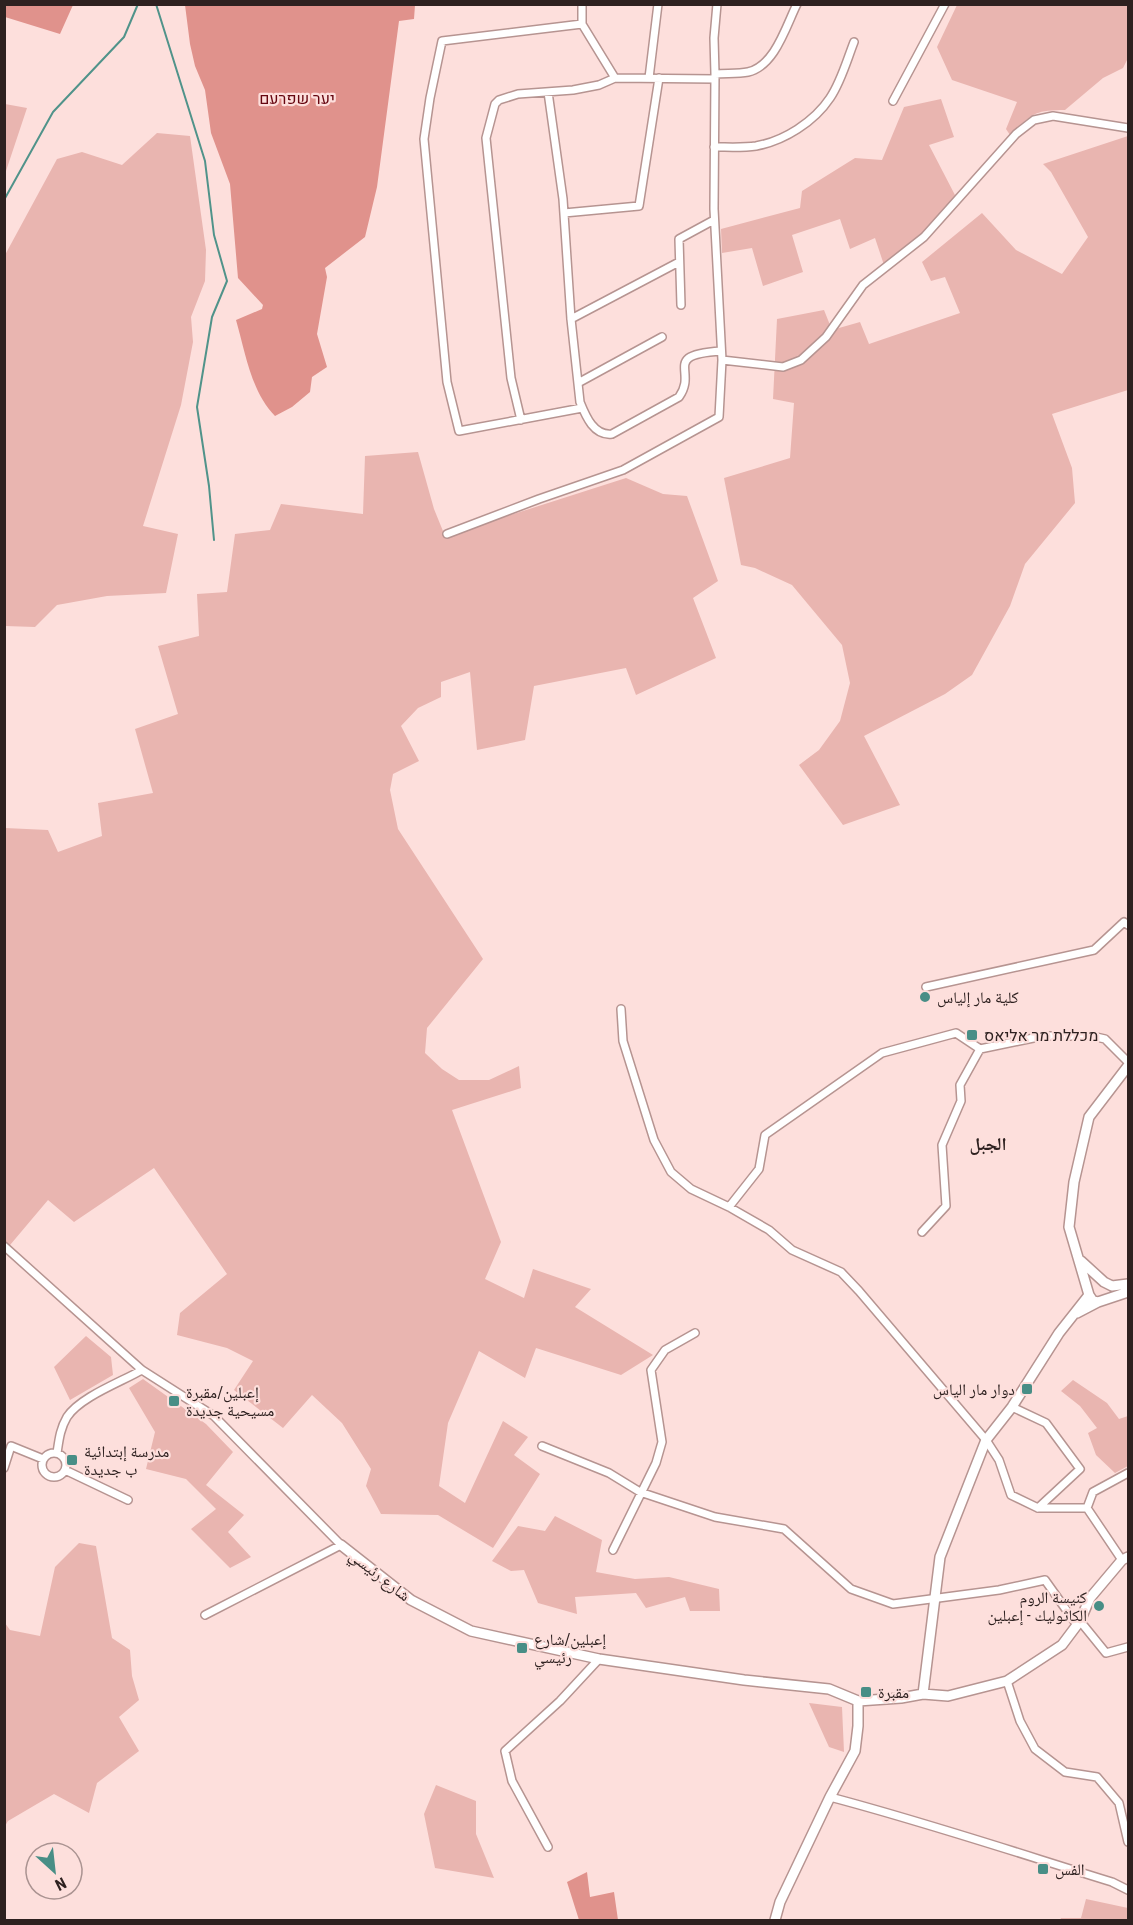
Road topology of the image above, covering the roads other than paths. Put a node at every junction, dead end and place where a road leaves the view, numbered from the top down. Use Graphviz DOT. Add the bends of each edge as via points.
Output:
graph roads {
  1 [pos="582,4"];
  2 [pos="658,4"];
  3 [pos="717,4"];
  4 [pos="797,4"];
  5 [pos="945,4"];
  6 [pos="582,24"];
  7 [pos="855,42"];
  8 [pos="715,76"];
  9 [pos="615,78"];
  10 [pos="649,78"];
  11 [pos="659,78"];
  12 [pos="548,92"];
  13 [pos="893,101"];
  14 [pos="1128,128"];
  15 [pos="714,147"];
  16 [pos="564,213"];
  17 [pos="714,220"];
  18 [pos="679,262"];
  19 [pos="681,305"];
  20 [pos="571,319"];
  21 [pos="662,337"];
  22 [pos="721,351"];
  23 [pos="722,360"];
  24 [pos="578,383"];
  25 [pos="582,408"];
  26 [pos="521,420"];
  27 [pos="447,534"];
  28 [pos="1128,925"];
  29 [pos="926,987"];
  30 [pos="621,1009"];
  31 [pos="980,1049"];
  32 [pos="1128,1064"];
  33 [pos="729,1207"];
  34 [pos="922,1232"];
  35 [pos="4,1246"];
  36 [pos="1079,1260"];
  37 [pos="1108,1284"];
  38 [pos="1128,1291"];
  39 [pos="1089,1294"];
  40 [pos="1112,1297"];
  41 [pos="1098,1302"];
  42 [pos="1072,1316"];
  43 [pos="695,1333"];
  44 [pos="142,1370"];
  45 [pos="1012,1407"];
  46 [pos="986,1440"];
  47 [pos="542,1446"];
  48 [pos="57,1453"];
  49 [pos="43,1459"];
  50 [pos="4,1468"];
  51 [pos="65,1470"];
  52 [pos="1128,1473"];
  53 [pos="640,1492"];
  54 [pos="128,1500"];
  55 [pos="1038,1508"];
  56 [pos="1087,1508"];
  57 [pos="341,1545"];
  58 [pos="613,1550"];
  59 [pos="1125,1558"];
  60 [pos="934,1598"];
  61 [pos="205,1615"];
  62 [pos="1079,1623"];
  63 [pos="1128,1647"];
  64 [pos="599,1659"];
  65 [pos="1007,1681"];
  66 [pos="923,1694"];
  67 [pos="858,1701"];
  68 [pos="830,1797"];
  69 [pos="1128,1842"];
  70 [pos="548,1847"];
  71 [pos="1128,1890"];
  72 [pos="775,1920"];
  1 -- 6 [label="street"];
  2 -- 10 [label="street"];
  3 -- 8 [label="street"];
  4 -- 8 [label="street" via="778,44 762,64 750,72"];
  5 -- 13 [label="street"];
  6 -- 9 [label="street"];
  6 -- 26 [label="street" via="442,41 429,98 425,159 447,382 459,431"];
  7 -- 15 [label="street" via="830,97 797,129 756,146"];
  8 -- 11 [label="street"];
  8 -- 15 [label="street"];
  9 -- 10 [label="street"];
  9 -- 12 [label="street" via="599,85"];
  10 -- 11 [label="street"];
  11 -- 16 [label="street" via="639,206"];
  12 -- 16 [label="street"];
  12 -- 26 [label="street" via="499,100 486,138 511,378"];
  14 -- 23 [label="street" via="1053,116 1034,120 1016,134 924,237 863,285 826,337 801,360 783,367"];
  15 -- 17 [label="street"];
  16 -- 20 [label="street"];
  17 -- 18 [label="street" via="679,239"];
  17 -- 22 [label="street"];
  18 -- 19 [label="street"];
  18 -- 20 [label="street"];
  20 -- 24 [label="street"];
  21 -- 24 [label="street"];
  22 -- 23 [label="street"];
  22 -- 25 [label="street" via="690,357 684,368 685,387 679,397 612,434 599,433"];
  23 -- 27 [label="street" via="719,417 623,470"];
  24 -- 25 [label="street"];
  25 -- 26 [label="street"];
  28 -- 29 [label="street" via="1124,922 1094,950"];
  30 -- 33 [label="street" via="623,1041 654,1140 671,1172 692,1189"];
  31 -- 32 [label="street" via="1043,1036 1092,1036 1105,1039"];
  31 -- 33 [label="street" via="956,1033 882,1053 765,1136 759,1168"];
  31 -- 34 [label="street" via="960,1085 961,1101 942,1145 946,1206"];
  32 -- 36 [label="main road" via="1085,1126 1069,1227"];
  33 -- 46 [label="street" via="769,1230 792,1250 841,1272"];
  35 -- 44 [label="street, شارع رئيسي"];
  36 -- 37 [label="main road"];
  36 -- 39 [label="main road"];
  37 -- 38 [label="main road"];
  37 -- 39 [label="main road" via="1095,1285"];
  37 -- 40 [label="main road" via="1114,1291"];
  38 -- 40 [label="main road"];
  39 -- 41 [label="main road"];
  39 -- 42 [label="main road"];
  40 -- 41 [label="main road"];
  41 -- 42 [label="main road"];
  42 -- 45 [label="main road"];
  43 -- 53 [label="street" via="665,1350 651,1371 662,1442"];
  44 -- 48 [label="street" via="82,1402 68,1416"];
  44 -- 57 [label="street, شارع رئيسي" via="214,1416"];
  45 -- 46 [label="main road"];
  45 -- 55 [label="street" via="1046,1422 1080,1469"];
  46 -- 55 [label="street" via="999,1460 1011,1494"];
  46 -- 60 [label="main road" via="940,1557"];
  47 -- 53 [label="street" via="609,1473"];
  48 -- 49 [label="street"];
  48 -- 51 [label="street" via="64,1457"];
  49 -- 50 [label="street" via="11,1446"];
  49 -- 51 [label="street" via="42,1467 49,1476 56,1477"];
  51 -- 54 [label="street"];
  52 -- 56 [label="street" via="1094,1492"];
  53 -- 58 [label="street"];
  53 -- 60 [label="street" via="714,1517 784,1529 851,1589 893,1604"];
  55 -- 56 [label="street"];
  56 -- 59 [label="street"];
  57 -- 61 [label="street"];
  57 -- 64 [label="main road, شارع رئيسي" via="411,1600 471,1631"];
  59 -- 62 [label="main road" via="1090,1598"];
  60 -- 62 [label="street" via="1045,1580"];
  60 -- 66 [label="main road"];
  62 -- 63 [label="street" via="1106,1653"];
  62 -- 65 [label="main road" via="1062,1644"];
  64 -- 67 [label="main road, شارع رئيسي" via="829,1689"];
  64 -- 70 [label="street" via="505,1751 512,1782"];
  65 -- 66 [label="main road" via="948,1696"];
  65 -- 69 [label="street" via="1020,1721 1035,1749 1065,1772 1097,1777 1119,1803"];
  66 -- 67 [label="main road"];
  67 -- 68 [label="main road" via="855,1751"];
  68 -- 71 [label="street" via="914,1819"];
  68 -- 72 [label="main road"];
}
